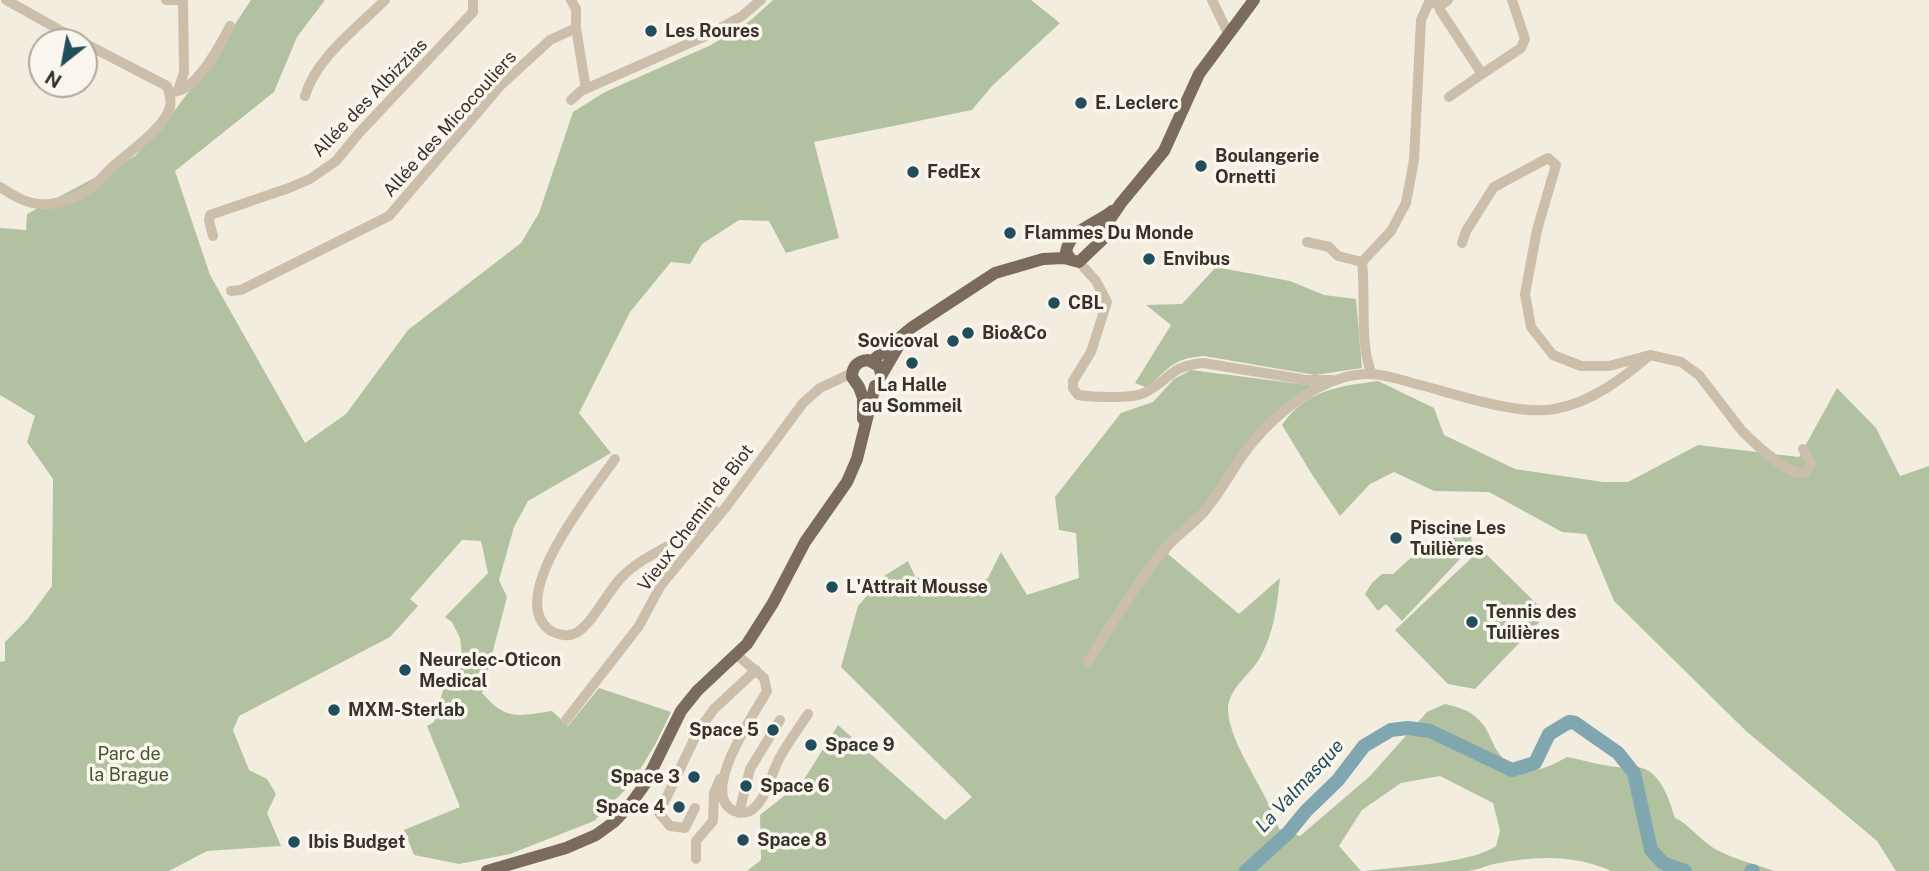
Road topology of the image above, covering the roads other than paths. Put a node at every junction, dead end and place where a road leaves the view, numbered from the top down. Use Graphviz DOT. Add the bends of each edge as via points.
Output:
graph roads {
  1 [pos="6,0"];
  2 [pos="166,0"];
  3 [pos="183,0"];
  4 [pos="384,0"];
  5 [pos="473,0"];
  6 [pos="571,0"];
  7 [pos="761,0"];
  8 [pos="1212,0"];
  9 [pos="1254,0"];
  10 [pos="1430,0"];
  11 [pos="1512,0"];
  12 [pos="1444,3"];
  13 [pos="230,26"];
  14 [pos="56,28"];
  15 [pos="576,28"];
  16 [pos="1228,33"];
  17 [pos="98,50"];
  18 [pos="1482,74"];
  19 [pos="173,88"];
  20 [pos="586,89"];
  21 [pos="305,96"];
  22 [pos="1448,97"];
  23 [pos="571,100"];
  24 [pos="0,187"];
  25 [pos="1121,202"];
  26 [pos="1093,223"];
  27 [pos="1105,232"];
  28 [pos="213,236"];
  29 [pos="1307,242"];
  30 [pos="1462,243"];
  31 [pos="1068,244"];
  32 [pos="1090,253"];
  33 [pos="1043,259"];
  34 [pos="1075,261"];
  35 [pos="1362,262"];
  36 [pos="1093,278"];
  37 [pos="231,291"];
  38 [pos="911,328"];
  39 [pos="1650,355"];
  40 [pos="872,361"];
  41 [pos="1372,374"];
  42 [pos="1342,378"];
  43 [pos="855,380"];
  44 [pos="878,380"];
  45 [pos="864,426"];
  46 [pos="1803,449"];
  47 [pos="615,459"];
  48 [pos="740,486"];
  49 [pos="737,655"];
  50 [pos="1088,662"];
  51 [pos="755,670"];
  52 [pos="808,713"];
  53 [pos="566,720"];
  54 [pos="780,720"];
  55 [pos="725,769"];
  56 [pos="695,808"];
  57 [pos="739,813"];
  58 [pos="696,859"];
  59 [pos="487,871"];
  1 -- 14 [label="street"];
  2 -- 3 [label="street"];
  3 -- 19 [label="street" via="183,65"];
  4 -- 21 [label="street" via="331,54 309,82"];
  5 -- 28 [label="street, Allée des Albizzias" via="473,12 336,161 310,180 210,215"];
  6 -- 15 [label="street"];
  7 -- 20 [label="street" via="708,36"];
  8 -- 16 [label="street"];
  9 -- 16 [label="main road"];
  10 -- 12 [label="street"];
  10 -- 35 [label="street" via="1419,37 1414,160 1406,203 1388,234"];
  11 -- 18 [label="street" via="1525,39 1521,48"];
  12 -- 18 [label="street" via="1440,10"];
  13 -- 19 [label="street" via="186,89"];
  15 -- 20 [label="street"];
  15 -- 37 [label="street, Allée des Micocouliers" via="550,40 501,85 388,216 254,284"];
  16 -- 25 [label="main road" via="1199,74 1164,151"];
  17 -- 19 [label="street"];
  18 -- 22 [label="street"];
  19 -- 24 [label="street" via="165,117 85,193 57,203 33,204"];
  20 -- 23 [label="street"];
  25 -- 26 [label="main road"];
  25 -- 27 [label="main road"];
  26 -- 27 [label="main road"];
  26 -- 31 [label="main road"];
  27 -- 32 [label="main road"];
  29 -- 35 [label="street"];
  30 -- 39 [label="street" via="1494,187 1548,158 1556,165 1525,294 1531,327 1552,355 1581,366 1609,366"];
  31 -- 33 [label="main road"];
  31 -- 34 [label="main road" via="1066,252"];
  32 -- 34 [label="main road"];
  32 -- 36 [label="street"];
  33 -- 34 [label="main road"];
  33 -- 38 [label="main road" via="995,273"];
  34 -- 36 [label="street"];
  35 -- 41 [label="street"];
  36 -- 42 [label="street" via="1107,302 1091,352 1073,381 1078,395 1142,395 1187,364 1202,363 1319,381"];
  38 -- 40 [label="main road"];
  38 -- 44 [label="main road"];
  39 -- 41 [label="street" via="1627,376 1592,397 1553,410 1489,403"];
  39 -- 46 [label="street" via="1681,362 1693,370 1742,431 1784,467 1806,472 1811,463"];
  40 -- 43 [label="main road" via="859,362"];
  40 -- 44 [label="main road" via="879,366"];
  41 -- 42 [label="street"];
  42 -- 50 [label="street" via="1288,407 1245,452 1203,512 1164,550 1128,598"];
  43 -- 44 [label="main road" via="867,389"];
  43 -- 45 [label="main road" via="863,398"];
  43 -- 48 [label="street, Vieux Chemin de Biot" via="826,385 809,397"];
  44 -- 45 [label="main road"];
  45 -- 49 [label="main road" via="847,482"];
  47 -- 48 [label="street" via="564,531 544,573 538,610 542,622 558,634 580,630 631,569 699,526"];
  48 -- 53 [label="street, Vieux Chemin de Biot" via="661,585 639,625"];
  49 -- 51 [label="street"];
  49 -- 59 [label="main road" via="689,700 638,795 614,822 566,848"];
  51 -- 55 [label="street" via="764,678 767,691"];
  51 -- 56 [label="street" via="698,731 659,813 670,826 685,828"];
  52 -- 57 [label="street" via="779,758 759,802 749,812"];
  54 -- 57 [label="street" via="750,769"];
  55 -- 57 [label="street" via="725,803"];
  55 -- 58 [label="street" via="715,789 713,821 696,841"];
}
